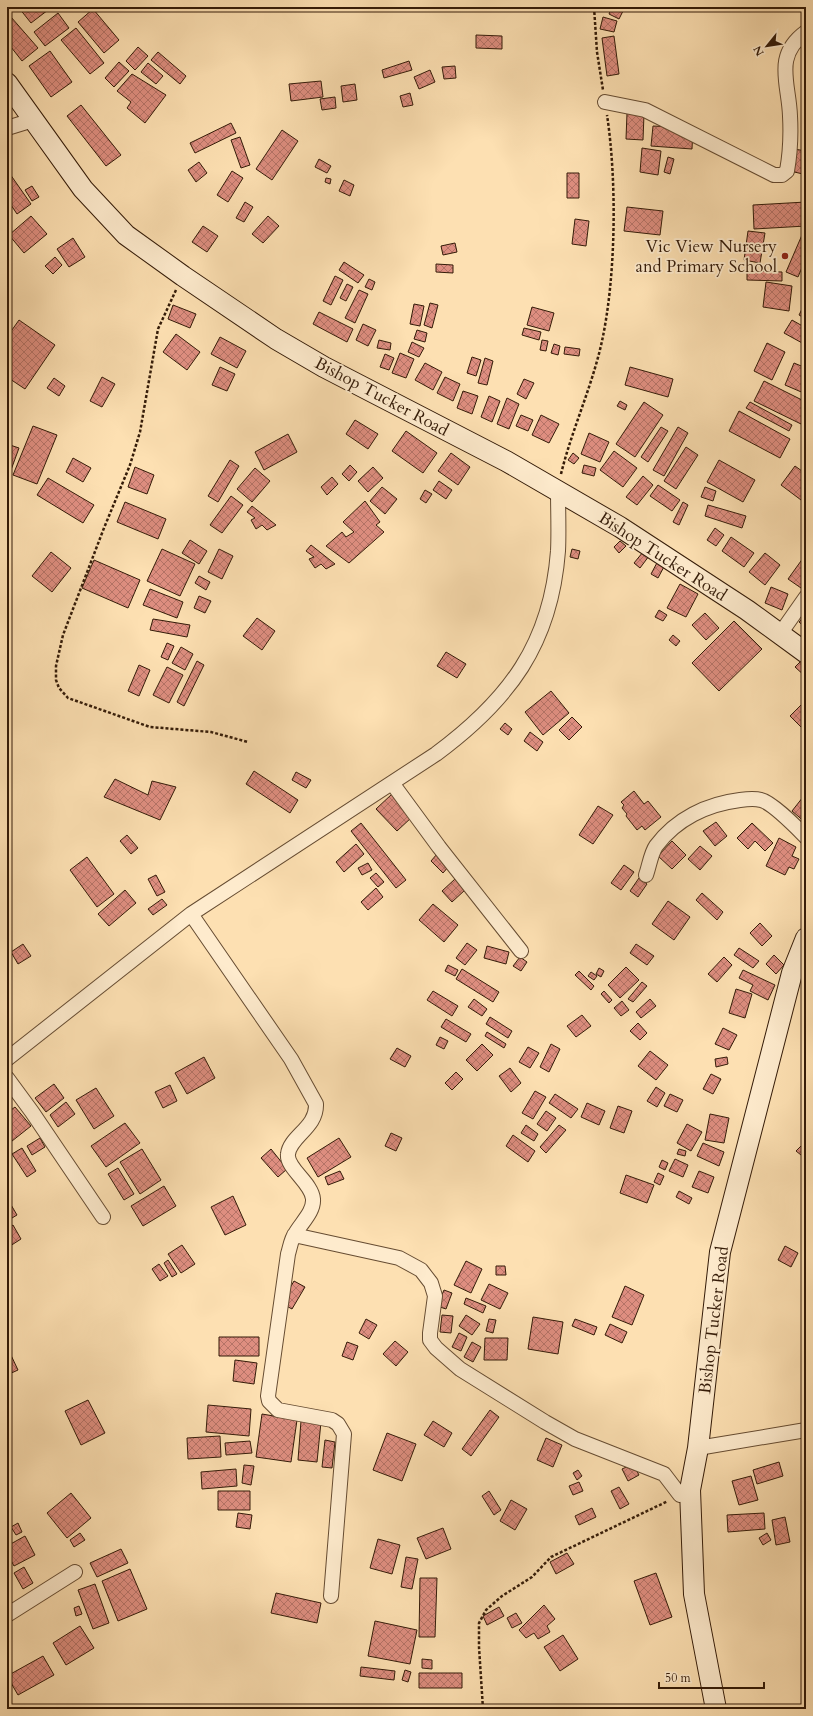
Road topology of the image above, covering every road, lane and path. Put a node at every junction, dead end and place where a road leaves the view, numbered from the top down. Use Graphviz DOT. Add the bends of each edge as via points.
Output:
graph roads {
  1 [pos="594,7"];
  2 [pos="806,32"];
  3 [pos="7,83"];
  4 [pos="604,102"];
  5 [pos="33,120"];
  6 [pos="7,128"];
  7 [pos="183,276"];
  8 [pos="558,490"];
  9 [pos="806,597"];
  10 [pos="780,634"];
  11 [pos="806,653"];
  12 [pos="248,742"];
  13 [pos="392,783"];
  14 [pos="806,837"];
  15 [pos="646,875"];
  16 [pos="191,914"];
  17 [pos="806,938"];
  18 [pos="522,951"];
  19 [pos="7,1059"];
  20 [pos="7,1078"];
  21 [pos="103,1217"];
  22 [pos="294,1235"];
  23 [pos="806,1430"];
  24 [pos="698,1448"];
  25 [pos="680,1495"];
  26 [pos="75,1572"];
  27 [pos="331,1596"];
  28 [pos="7,1615"];
  29 [pos="483,1709"];
  30 [pos="716,1709"];
  1 -- 4 [label="path"];
  2 -- 4 [label="street" via="793,42 786,55 784,70 790,116 789,160 787,171 782,175 774,175 645,110"];
  3 -- 5 [label="main road, Bishop Tucker Road"];
  4 -- 8 [label="path" via="612,145 613,224 610,281 602,341 588,392 568,444"];
  5 -- 6 [label="street"];
  5 -- 7 [label="main road, Bishop Tucker Road" via="83,189 126,235"];
  7 -- 8 [label="main road, Bishop Tucker Road" via="276,339"];
  7 -- 12 [label="path" via="158,329 140,432 130,465 63,635 56,666 56,680 68,698 150,727 211,732"];
  8 -- 10 [label="main road, Bishop Tucker Road" via="658,550"];
  8 -- 13 [label="street" via="558,551 551,599 539,634 524,664 487,712 463,734"];
  9 -- 10 [label="street"];
  10 -- 11 [label="main road, Bishop Tucker Road"];
  13 -- 16 [label="street"];
  13 -- 18 [label="street" via="443,853"];
  14 -- 15 [label="street" via="762,800 721,802 698,810 672,829 655,847"];
  16 -- 19 [label="street"];
  16 -- 22 [label="street" via="291,1059 316,1104 317,1113 288,1154 289,1160 307,1184 313,1198 303,1224"];
  17 -- 24 [label="main road, Bishop Tucker Road" via="792,973 720,1252"];
  20 -- 21 [label="street"];
  22 -- 25 [label="street" via="399,1258 421,1270 431,1283 435,1296 430,1340 436,1348 466,1373 545,1422 575,1438 664,1474"];
  22 -- 27 [label="street" via="288,1254 268,1396 269,1401 278,1410 332,1420 344,1434"];
  23 -- 24 [label="street"];
  24 -- 30 [label="main road, Bishop Tucker Road" via="690,1490 694,1594"];
  25 -- 29 [label="path" via="551,1557 532,1577 502,1596 486,1610 479,1623"];
  26 -- 28 [label="street"];
}
